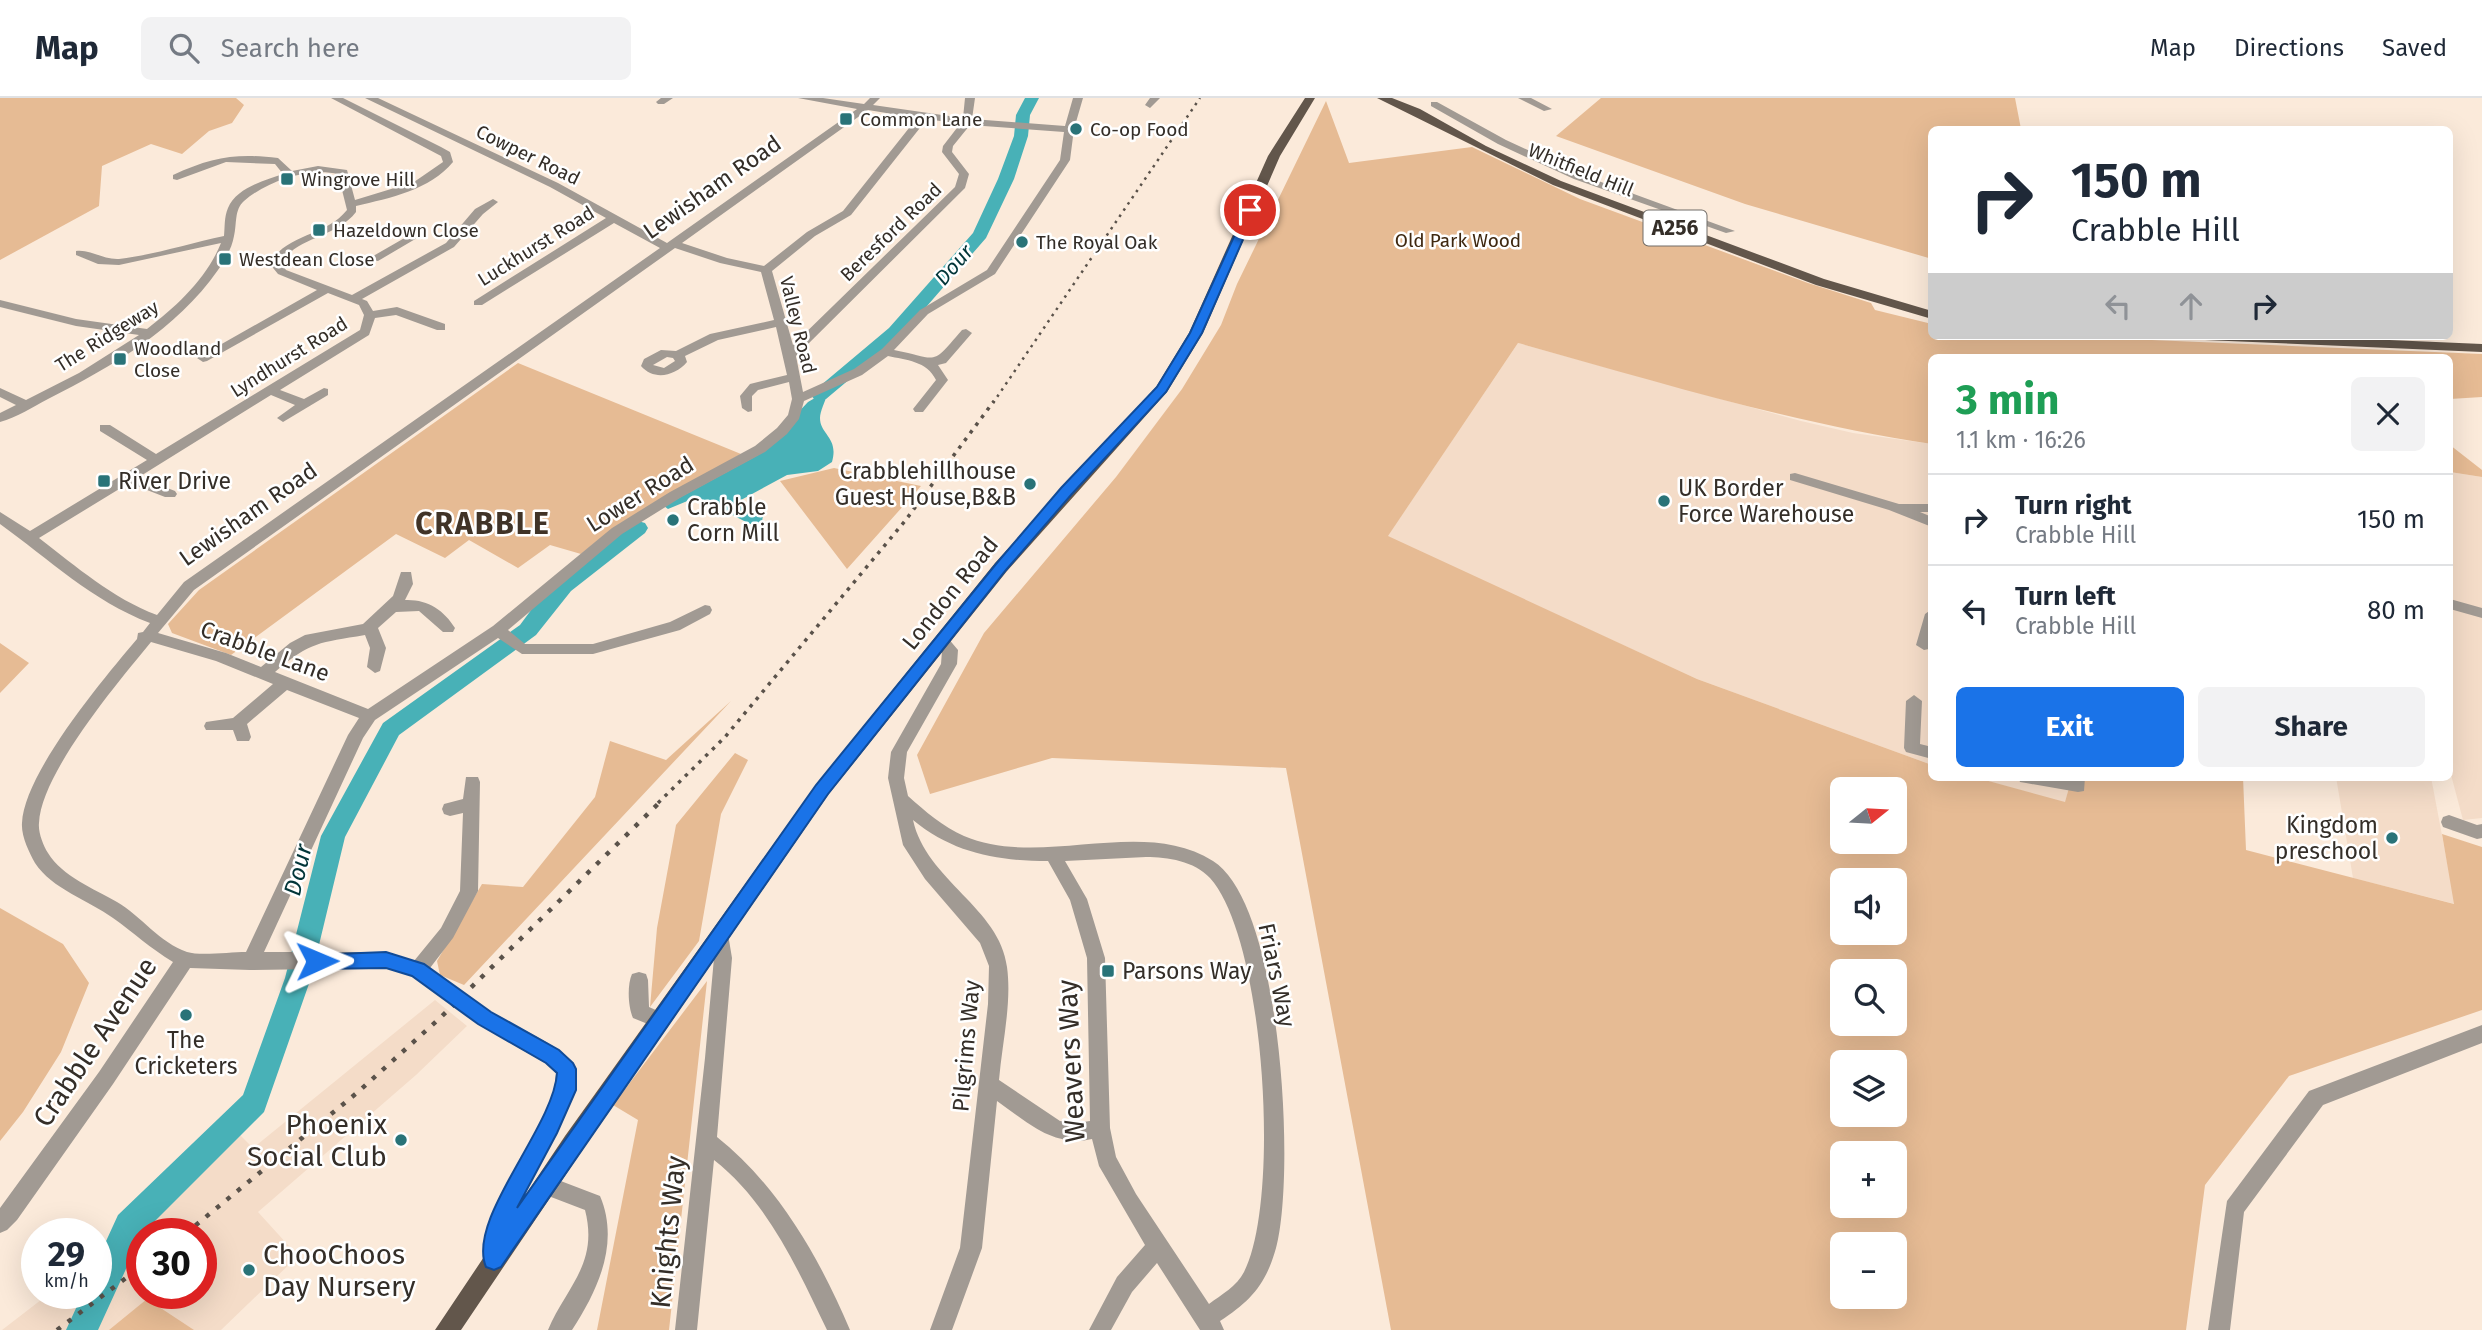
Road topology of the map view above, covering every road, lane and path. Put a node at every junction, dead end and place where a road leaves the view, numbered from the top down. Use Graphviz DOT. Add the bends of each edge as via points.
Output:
graph roads {
  1 [pos="336,98"];
  2 [pos="370,98"];
  3 [pos="803,98"];
  4 [pos="875,98"];
  5 [pos="970,98"];
  6 [pos="1078,98"];
  7 [pos="1310,98"];
  8 [pos="1382,98"];
  9 [pos="1445,98"];
  10 [pos="1523,98"];
  11 [pos="1434,104"];
  12 [pos="866,108"];
  13 [pos="1547,109"];
  14 [pos="1416,111"];
  15 [pos="923,117"];
  16 [pos="967,122"];
  17 [pos="1069,129"];
  18 [pos="290,175"];
  19 [pos="177,177"];
  20 [pos="493,202"];
  21 [pos="351,204"];
  22 [pos="612,219"];
  23 [pos="1730,231"];
  24 [pos="412,237"];
  25 [pos="229,238"];
  26 [pos="671,246"];
  27 [pos="80,253"];
  28 [pos="414,265"];
  29 [pos="766,270"];
  30 [pos="327,289"];
  31 [pos="353,299"];
  32 [pos="0,303"];
  33 [pos="478,303"];
  34 [pos="1928,314"];
  35 [pos="370,315"];
  36 [pos="781,322"];
  37 [pos="441,327"];
  38 [pos="153,333"];
  39 [pos="966,333"];
  40 [pos="2298,340"];
  41 [pos="2482,348"];
  42 [pos="886,352"];
  43 [pos="678,355"];
  44 [pos="790,355"];
  45 [pos="203,358"];
  46 [pos="929,363"];
  47 [pos="794,377"];
  48 [pos="272,391"];
  49 [pos="0,392"];
  50 [pos="324,392"];
  51 [pos="798,399"];
  52 [pos="305,404"];
  53 [pos="25,405"];
  54 [pos="748,408"];
  55 [pos="919,409"];
  56 [pos="0,418"];
  57 [pos="283,418"];
  58 [pos="105,428"];
  59 [pos="158,461"];
  60 [pos="1795,477"];
  61 [pos="130,478"];
  62 [pos="170,494"];
  63 [pos="1894,507"];
  64 [pos="1928,509"];
  65 [pos="0,517"];
  66 [pos="1928,520"];
  67 [pos="31,537"];
  68 [pos="406,575"];
  69 [pos="2453,605"];
  70 [pos="391,608"];
  71 [pos="705,610"];
  72 [pos="2482,613"];
  73 [pos="159,621"];
  74 [pos="448,628"];
  75 [pos="368,629"];
  76 [pos="1928,630"];
  77 [pos="503,633"];
  78 [pos="144,638"];
  79 [pos="942,641"];
  80 [pos="1924,645"];
  81 [pos="375,667"];
  82 [pos="263,674"];
  83 [pos="286,682"];
  84 [pos="1914,701"];
  85 [pos="369,716"];
  86 [pos="212,726"];
  87 [pos="1928,752"];
  88 [pos="2049,781"];
  89 [pos="2077,781"];
  90 [pos="472,782"];
  91 [pos="901,800"];
  92 [pos="471,804"];
  93 [pos="450,809"];
  94 [pos="2449,822"];
  95 [pos="2482,831"];
  96 [pos="1052,853"];
  97 [pos="721,933"];
  98 [pos="185,960"];
  99 [pos="250,962"];
  100 [pos="418,970"];
  101 [pos="639,980"];
  102 [pos="662,1018"];
  103 [pos="2477,1040"];
  104 [pos="987,1083"];
  105 [pos="1100,1128"];
  106 [pos="705,1140"];
  107 [pos="545,1185"];
  108 [pos="0,1223"];
  109 [pos="1159,1247"];
  110 [pos="494,1259"];
  111 [pos="1209,1324"];
  112 [pos="447,1330"];
  113 [pos="559,1330"];
  114 [pos="686,1330"];
  115 [pos="839,1330"];
  116 [pos="940,1330"];
  117 [pos="1100,1330"];
  118 [pos="2219,1330"];
  1 -- 21 [label="street" via="446,154 448,162 419,182"];
  2 -- 22 [label="street, Cowper Road" via="554,185"];
  3 -- 12 [label="street"];
  4 -- 12 [label="street, Lewisham Road"];
  5 -- 16 [label="street"];
  6 -- 17 [label="street"];
  7 -- 79 [label="main road, London Road" via="1274,156 1196,333 1162,389 1066,492"];
  8 -- 14 [label="main road, Whitfield Hill / A256"];
  9 -- 11 [label="street"];
  10 -- 13 [label="street"];
  11 -- 14 [label="street"];
  11 -- 23 [label="street, Whitfield Hill" via="1578,177"];
  12 -- 15 [label="street"];
  12 -- 26 [label="street, Lewisham Road"];
  14 -- 34 [label="main road, Whitfield Hill / A256" via="1557,184 1820,282"];
  15 -- 16 [label="street"];
  15 -- 29 [label="street, Valley Road" via="847,213 811,234"];
  16 -- 17 [label="street"];
  16 -- 44 [label="street, Beresford Road" via="947,152 964,174 960,188"];
  17 -- 42 [label="street" via="1065,160 991,272 930,307"];
  18 -- 19 [label="street" via="278,161 237,155"];
  18 -- 21 [label="street, The Ridgeway" via="332,168 343,172"];
  18 -- 25 [label="street, The Ridgeway" via="239,200 233,208"];
  20 -- 28 [label="street" via="478,210 450,245"];
  21 -- 30 [label="street, Lyndhurst Road" via="345,219 289,248 275,263 282,272"];
  22 -- 26 [label="street, Cowper Road"];
  22 -- 33 [label="street, Luckhurst Road"];
  24 -- 28 [label="street" via="378,256"];
  25 -- 27 [label="street" via="119,262 97,261"];
  25 -- 38 [label="street, The Ridgeway" via="196,292"];
  26 -- 29 [label="street, Cowper Road"];
  26 -- 73 [label="street, Lewisham Road" via="189,586"];
  28 -- 31 [label="street"];
  29 -- 36 [label="street, Valley Road"];
  30 -- 31 [label="street, Lyndhurst Road"];
  30 -- 45 [label="street"];
  31 -- 35 [label="street, Lyndhurst Road" via="363,303"];
  32 -- 38 [label="street" via="91,327"];
  35 -- 37 [label="street" via="397,311"];
  35 -- 48 [label="street, Lyndhurst Road" via="365,332 357,339"];
  36 -- 43 [label="street" via="714,337"];
  36 -- 44 [label="street, Valley Road"];
  38 -- 53 [label="street, The Ridgeway"];
  39 -- 46 [label="street" via="942,360"];
  40 -- 41 [label="main road"];
  42 -- 46 [label="street"];
  42 -- 51 [label="street" via="844,379"];
  44 -- 47 [label="street, Valley Road"];
  46 -- 55 [label="street" via="942,380"];
  47 -- 51 [label="street, Valley Road"];
  47 -- 54 [label="street" via="754,387 746,396"];
  48 -- 52 [label="street"];
  48 -- 59 [label="street, Lyndhurst Road"];
  49 -- 53 [label="street"];
  50 -- 52 [label="street"];
  51 -- 77 [label="street, Lower Road" via="794,416 773,440 617,531"];
  52 -- 57 [label="street"];
  53 -- 56 [label="street, The Ridgeway"];
  58 -- 59 [label="street"];
  59 -- 61 [label="street, Lyndhurst Road"];
  60 -- 63 [label="street"];
  61 -- 62 [label="street"];
  61 -- 67 [label="street, Lyndhurst Road"];
  63 -- 64 [label="street"];
  63 -- 66 [label="street"];
  65 -- 67 [label="street"];
  67 -- 73 [label="street" via="83,582"];
  68 -- 70 [label="street"];
  69 -- 72 [label="street"];
  70 -- 74 [label="street" via="426,607"];
  70 -- 75 [label="street"];
  71 -- 77 [label="street" via="675,626 593,649 522,649"];
  73 -- 78 [label="street, Lewisham Road"];
  75 -- 81 [label="street" via="378,648"];
  75 -- 82 [label="street" via="310,639"];
  76 -- 80 [label="street"];
  77 -- 85 [label="street, Lower Road"];
  78 -- 82 [label="street, Crabble Lane" via="221,657"];
  78 -- 98 [label="street, Lewisham Road" via="52,765 30,823 42,859 57,875"];
  79 -- 91 [label="street, Pilgrims Way" via="950,650 949,664 899,752 896,778"];
  79 -- 97 [label="main road, London Road" via="822,790"];
  82 -- 83 [label="street, Crabble Lane"];
  83 -- 85 [label="street, Crabble Lane"];
  83 -- 86 [label="street" via="240,730"];
  84 -- 87 [label="street" via="1912,748"];
  85 -- 99 [label="street, Lower Road"];
  88 -- 89 [label="street" via="2078,786"];
  90 -- 92 [label="street"];
  91 -- 96 [label="street, Friars Way" via="930,826 964,843 1004,854"];
  91 -- 104 [label="street, Pilgrims Way" via="909,840 931,874 988,939 998,966"];
  92 -- 93 [label="street"];
  92 -- 100 [label="street" via="469,891 447,933"];
  94 -- 95 [label="street"];
  96 -- 105 [label="street, Weavers Way" via="1078,899 1096,958"];
  96 -- 111 [label="street, Friars Way" via="1170,849 1195,859 1217,874 1247,933 1264,1022 1276,1130 1275,1189 1267,1243 1251,1282"];
  97 -- 102 [label="main road, London Road"];
  97 -- 106 [label="street, Knights Way" via="723,958"];
  98 -- 99 [label="street, Lewisham Road"];
  98 -- 108 [label="street, Crabble Avenue"];
  99 -- 100 [label="street, Lewisham Road" via="386,960"];
  100 -- 110 [label="street, Lewisham Road" via="566,1069 566,1090 509,1200 493,1248"];
  101 -- 102 [label="street" via="640,1012"];
  102 -- 107 [label="main road, London Road"];
  103 -- 118 [label="street" via="2316,1098 2234,1208"];
  104 -- 105 [label="street" via="1056,1130 1077,1133"];
  104 -- 116 [label="street, Pilgrims Way" via="971,1248"];
  105 -- 109 [label="street, Weavers Way" via="1115,1178"];
  106 -- 114 [label="street, Knights Way"];
  106 -- 115 [label="street" via="742,1169 794,1242"];
  107 -- 110 [label="main road, London Road"];
  107 -- 113 [label="street" via="593,1203 600,1220 586,1288"];
  109 -- 111 [label="street, Weavers Way"];
  109 -- 117 [label="street" via="1126,1279"];
  110 -- 112 [label="main road, London Road"];
}
